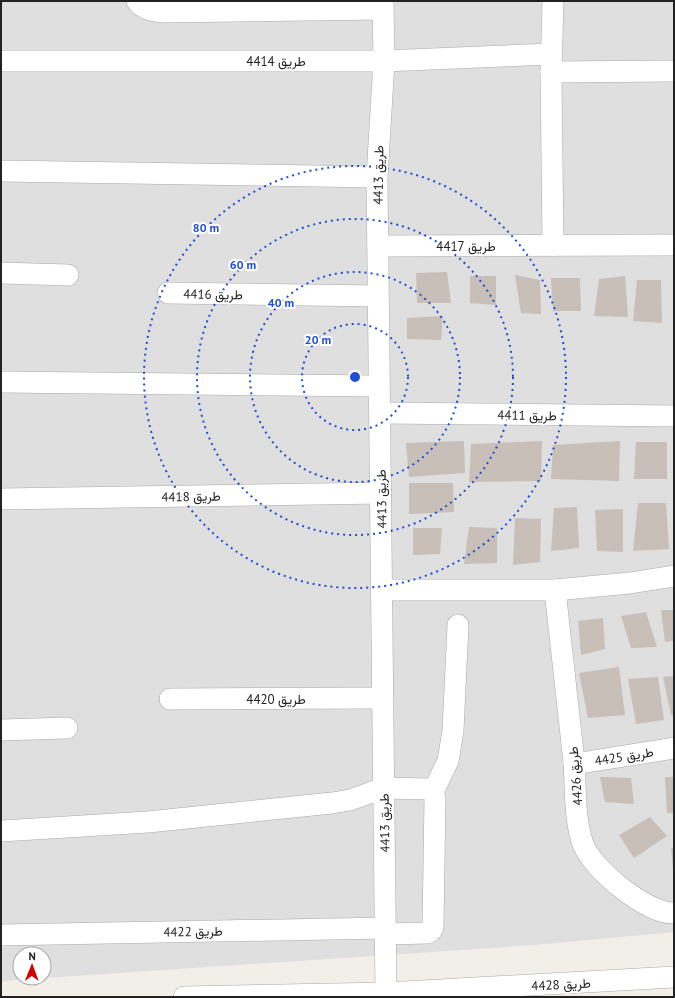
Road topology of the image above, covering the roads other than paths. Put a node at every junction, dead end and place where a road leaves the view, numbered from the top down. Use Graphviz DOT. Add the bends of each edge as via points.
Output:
graph roads {
  1 [pos="137,1"];
  2 [pos="553,1"];
  3 [pos="383,5"];
  4 [pos="1,61"];
  5 [pos="384,61"];
  6 [pos="551,63"];
  7 [pos="674,71"];
  8 [pos="1,171"];
  9 [pos="377,177"];
  10 [pos="554,245"];
  11 [pos="674,245"];
  12 [pos="378,246"];
  13 [pos="1,273"];
  14 [pos="68,275"];
  15 [pos="168,293"];
  16 [pos="378,296"];
  17 [pos="1,382"];
  18 [pos="379,386"];
  19 [pos="380,413"];
  20 [pos="674,416"];
  21 [pos="381,493"];
  22 [pos="1,498"];
  23 [pos="674,576"];
  24 [pos="382,590"];
  25 [pos="555,590"];
  26 [pos="458,625"];
  27 [pos="383,698"];
  28 [pos="170,699"];
  29 [pos="67,728"];
  30 [pos="1,730"];
  31 [pos="674,748"];
  32 [pos="574,764"];
  33 [pos="384,788"];
  34 [pos="434,792"];
  35 [pos="1,831"];
  36 [pos="674,913"];
  37 [pos="386,931"];
  38 [pos="1,934"];
  39 [pos="674,977"];
  40 [pos="674,991"];
  41 [pos="586,993"];
  42 [pos="386,995"];
  43 [pos="184,997"];
  1 -- 3 [label="street" via="150,10 163,12"];
  2 -- 6 [label="street"];
  3 -- 5 [label="street, طريق 4413"];
  4 -- 5 [label="street, طريق 4414"];
  5 -- 6 [label="street, طريق 4414"];
  5 -- 9 [label="street, طريق 4413"];
  6 -- 7 [label="street"];
  6 -- 10 [label="street"];
  8 -- 9 [label="street"];
  9 -- 12 [label="street, طريق 4413"];
  10 -- 11 [label="street, طريق 4417"];
  10 -- 12 [label="street, طريق 4417"];
  12 -- 16 [label="street, طريق 4413"];
  13 -- 14 [label="street"];
  15 -- 16 [label="street, طريق 4416"];
  16 -- 18 [label="street, طريق 4413"];
  17 -- 18 [label="street"];
  18 -- 19 [label="street, طريق 4413"];
  19 -- 20 [label="street, طريق 4411"];
  19 -- 21 [label="street, طريق 4413"];
  21 -- 22 [label="street, طريق 4418"];
  21 -- 24 [label="street, طريق 4413"];
  23 -- 25 [label="street"];
  24 -- 25 [label="street"];
  24 -- 27 [label="street, طريق 4413"];
  25 -- 32 [label="street, طريق 4426"];
  26 -- 34 [label="street" via="453,732 448,761"];
  27 -- 28 [label="street, طريق 4420"];
  27 -- 33 [label="street, طريق 4413"];
  29 -- 30 [label="street"];
  31 -- 32 [label="street, طريق 4425"];
  32 -- 36 [label="street, طريق 4426" via="579,825 583,844 590,858 600,871 646,905"];
  33 -- 34 [label="street" via="429,789"];
  33 -- 35 [label="street" via="350,800 332,803 148,822"];
  33 -- 37 [label="street, طريق 4413"];
  34 -- 37 [label="street, طريق 4422" via="433,927 427,933"];
  37 -- 38 [label="street, طريق 4422"];
  37 -- 42 [label="street, طريق 4413"];
  39 -- 41 [label="street, طريق 4428"];
  40 -- 41 [label="street, طريق 4428"];
  41 -- 42 [label="street, طريق 4428"];
  42 -- 43 [label="street, طريق 4428"];
}
